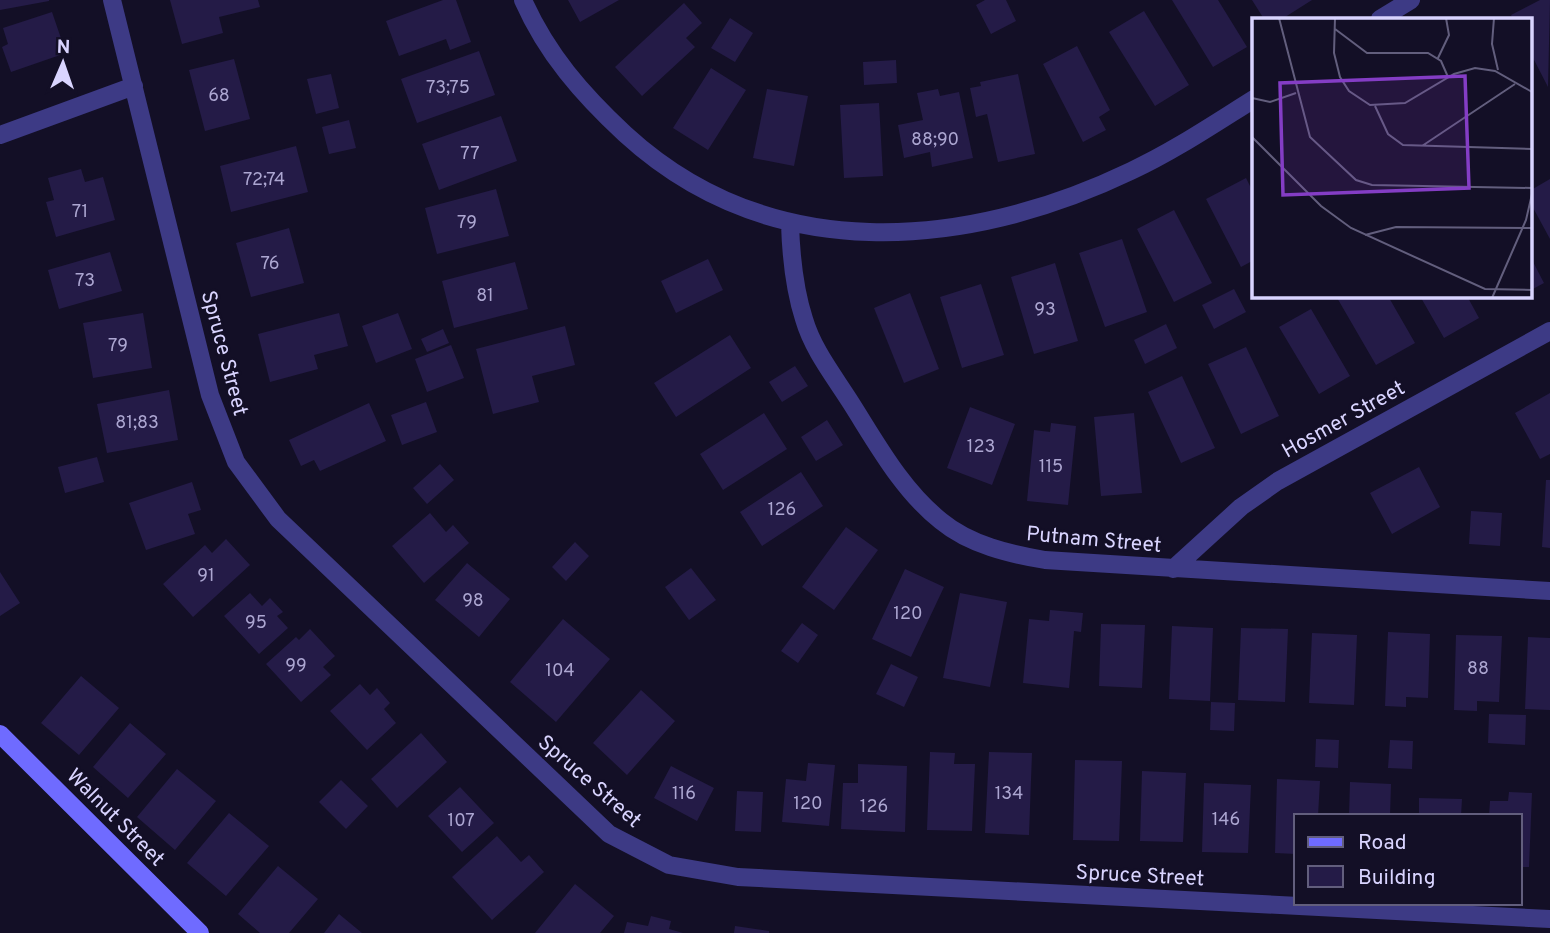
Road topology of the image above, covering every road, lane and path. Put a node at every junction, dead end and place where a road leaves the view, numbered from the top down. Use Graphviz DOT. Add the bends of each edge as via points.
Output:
graph roads {
  1 [pos="112,0"];
  2 [pos="523,0"];
  3 [pos="1408,1"];
  4 [pos="1382,18"];
  5 [pos="134,86"];
  6 [pos="1252,100"];
  7 [pos="0,135"];
  8 [pos="790,224"];
  9 [pos="1550,331"];
  10 [pos="1173,569"];
  11 [pos="1550,591"];
  12 [pos="0,734"];
  13 [pos="1550,919"];
  14 [pos="200,933"];
  1 -- 5 [label="street, Spruce Street"];
  2 -- 8 [label="street" via="574,85 637,144 702,190"];
  3 -- 4 [label="street"];
  5 -- 7 [label="street"];
  5 -- 13 [label="street, Spruce Street" via="210,395 236,462 254,491 609,834 669,865 738,877"];
  6 -- 8 [label="street" via="1130,172 1040,206 900,232"];
  8 -- 10 [label="street, Putnam Street" via="796,290 818,352 887,459 943,523 1008,553"];
  9 -- 10 [label="street, Hosmer Street" via="1278,481 1231,515"];
  10 -- 11 [label="street, Putnam Street"];
  12 -- 14 [label="street, Walnut Street"];
}
